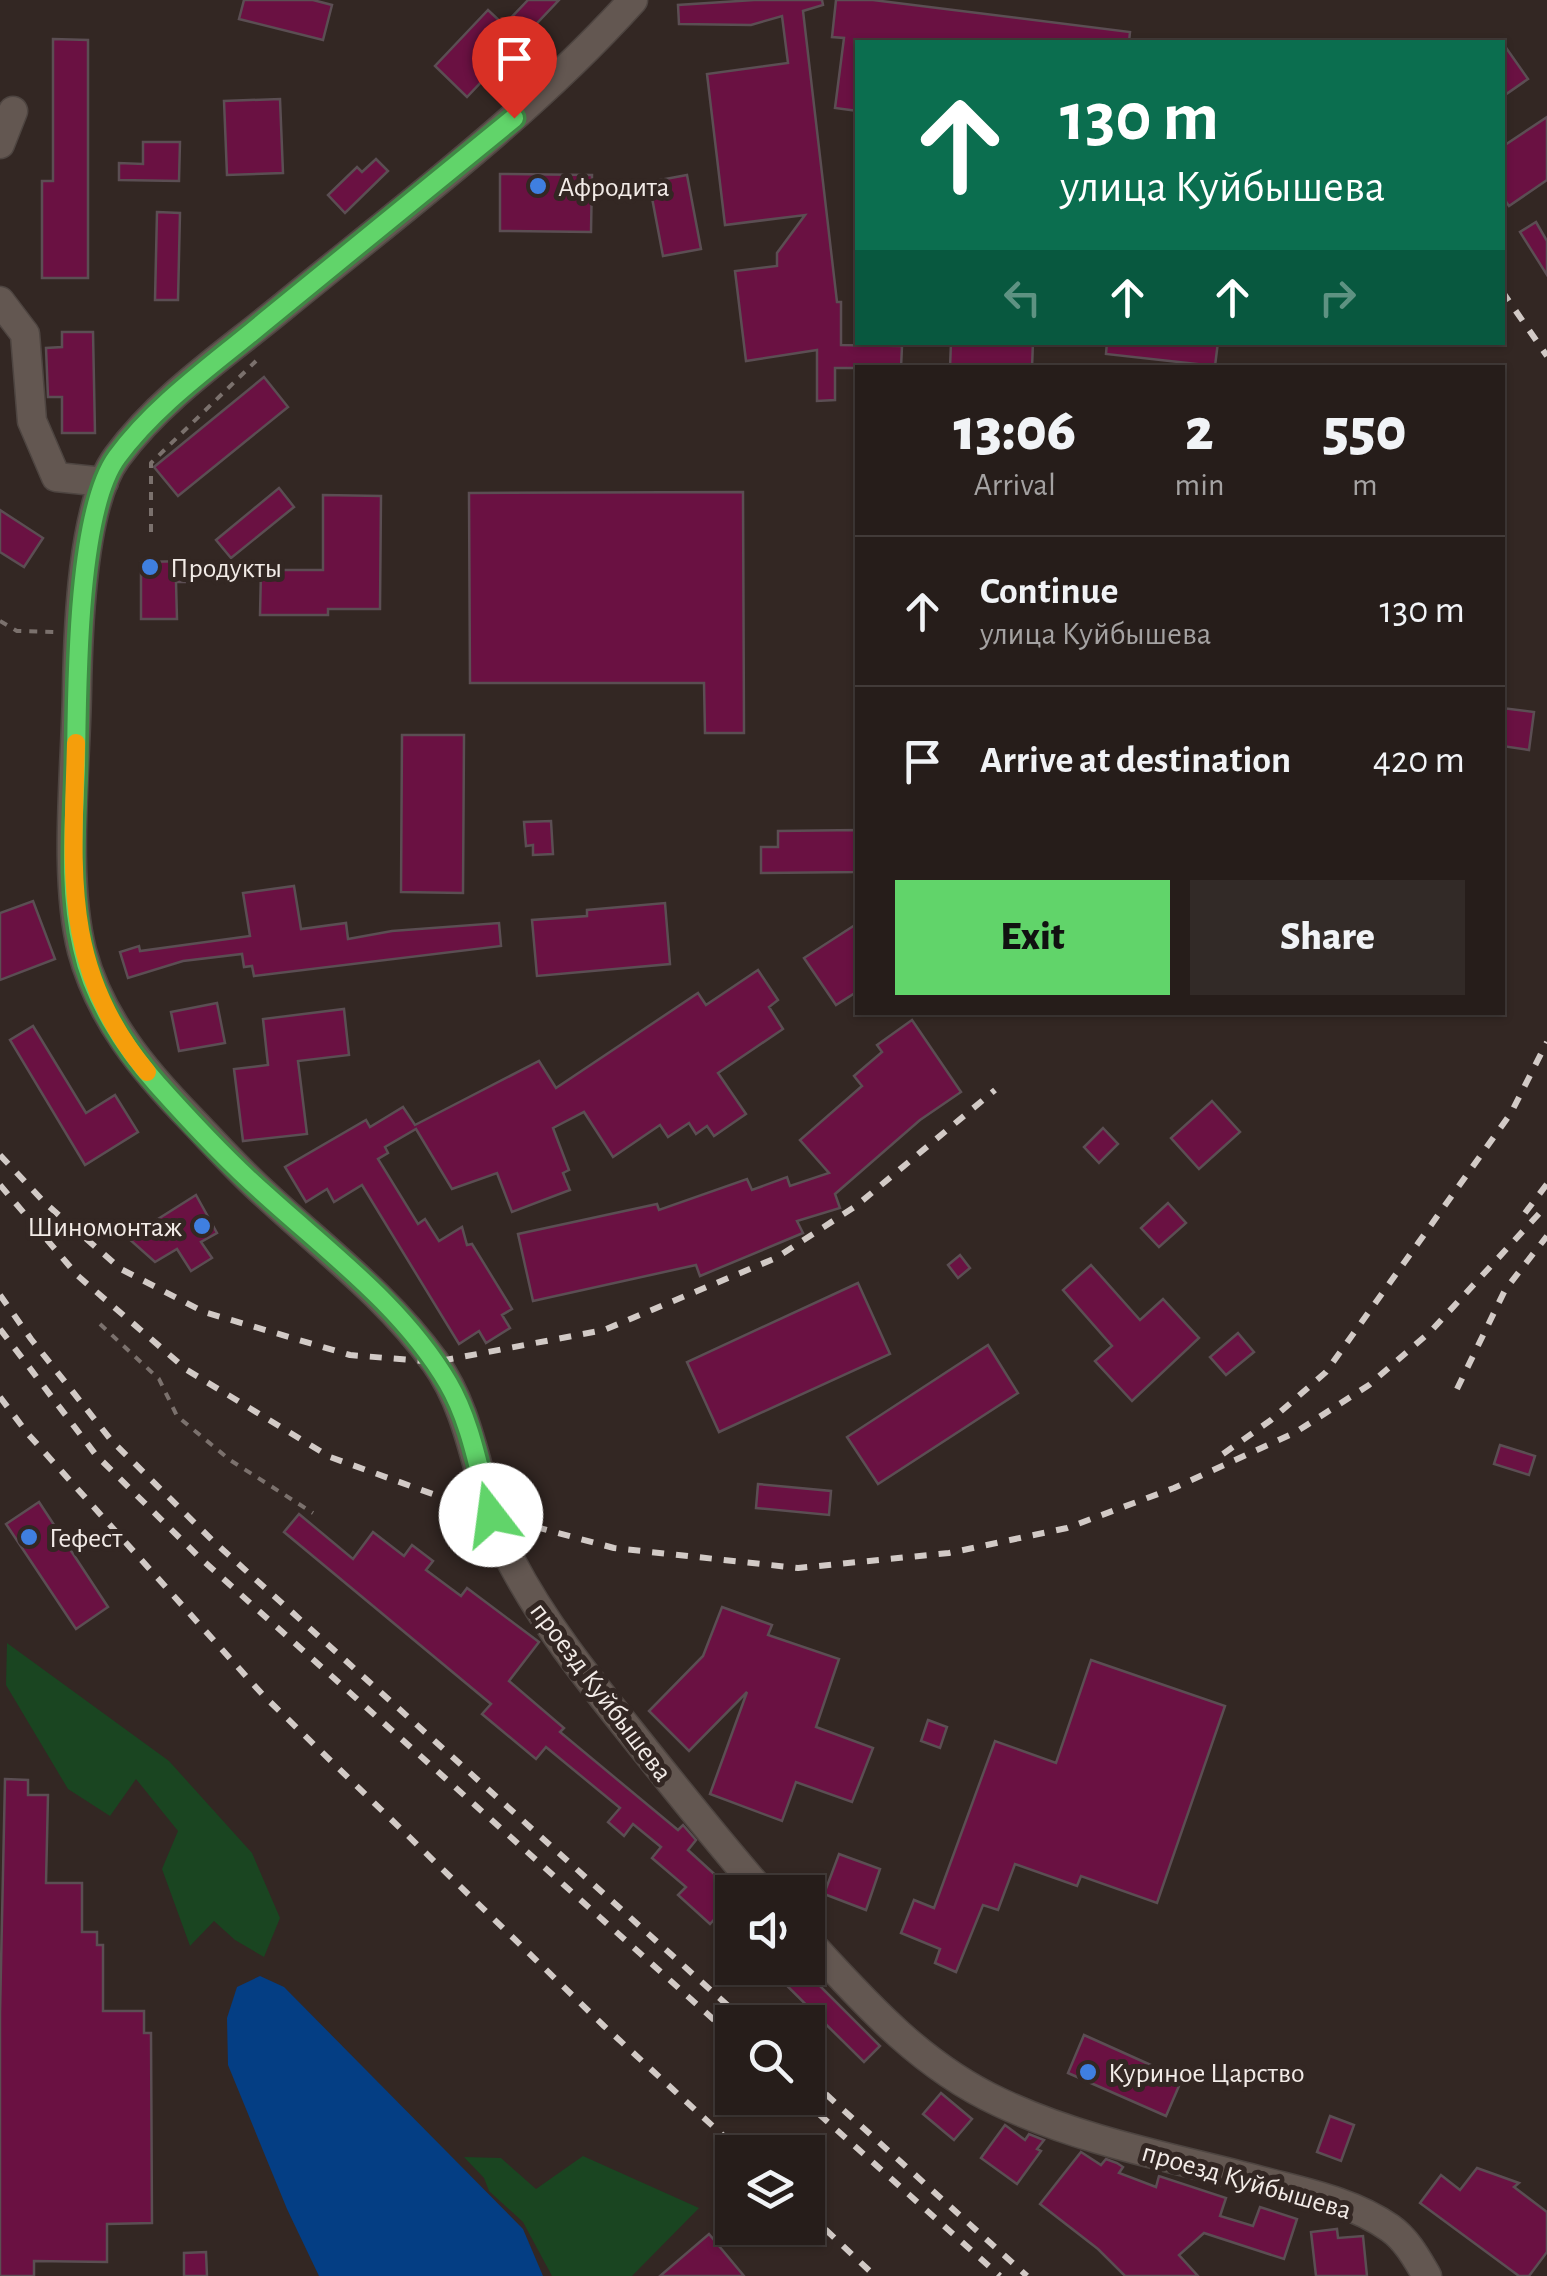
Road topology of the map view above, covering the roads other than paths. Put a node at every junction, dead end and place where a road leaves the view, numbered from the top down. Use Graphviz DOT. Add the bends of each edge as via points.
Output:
graph roads {
  1 [pos="633,0"];
  2 [pos="13,111"];
  3 [pos="0,144"];
  4 [pos="0,301"];
  5 [pos="104,482"];
  6 [pos="748,1875"];
  7 [pos="825,1960"];
  8 [pos="1428,2276"];
  1 -- 5 [label="street" via="514,118 162,408"];
  2 -- 3 [label="street"];
  4 -- 5 [label="street" via="25,334 32,422 56,476"];
  5 -- 6 [label="street, проезд Куйбышева" via="81,624 73,880 82,952 110,1019 137,1060 262,1192 394,1311 435,1362 465,1421 506,1553 539,1614"];
  7 -- 8 [label="street, проезд Куйбышева" via="939,2069 984,2094 1072,2130 1342,2204 1394,2231"];
}
